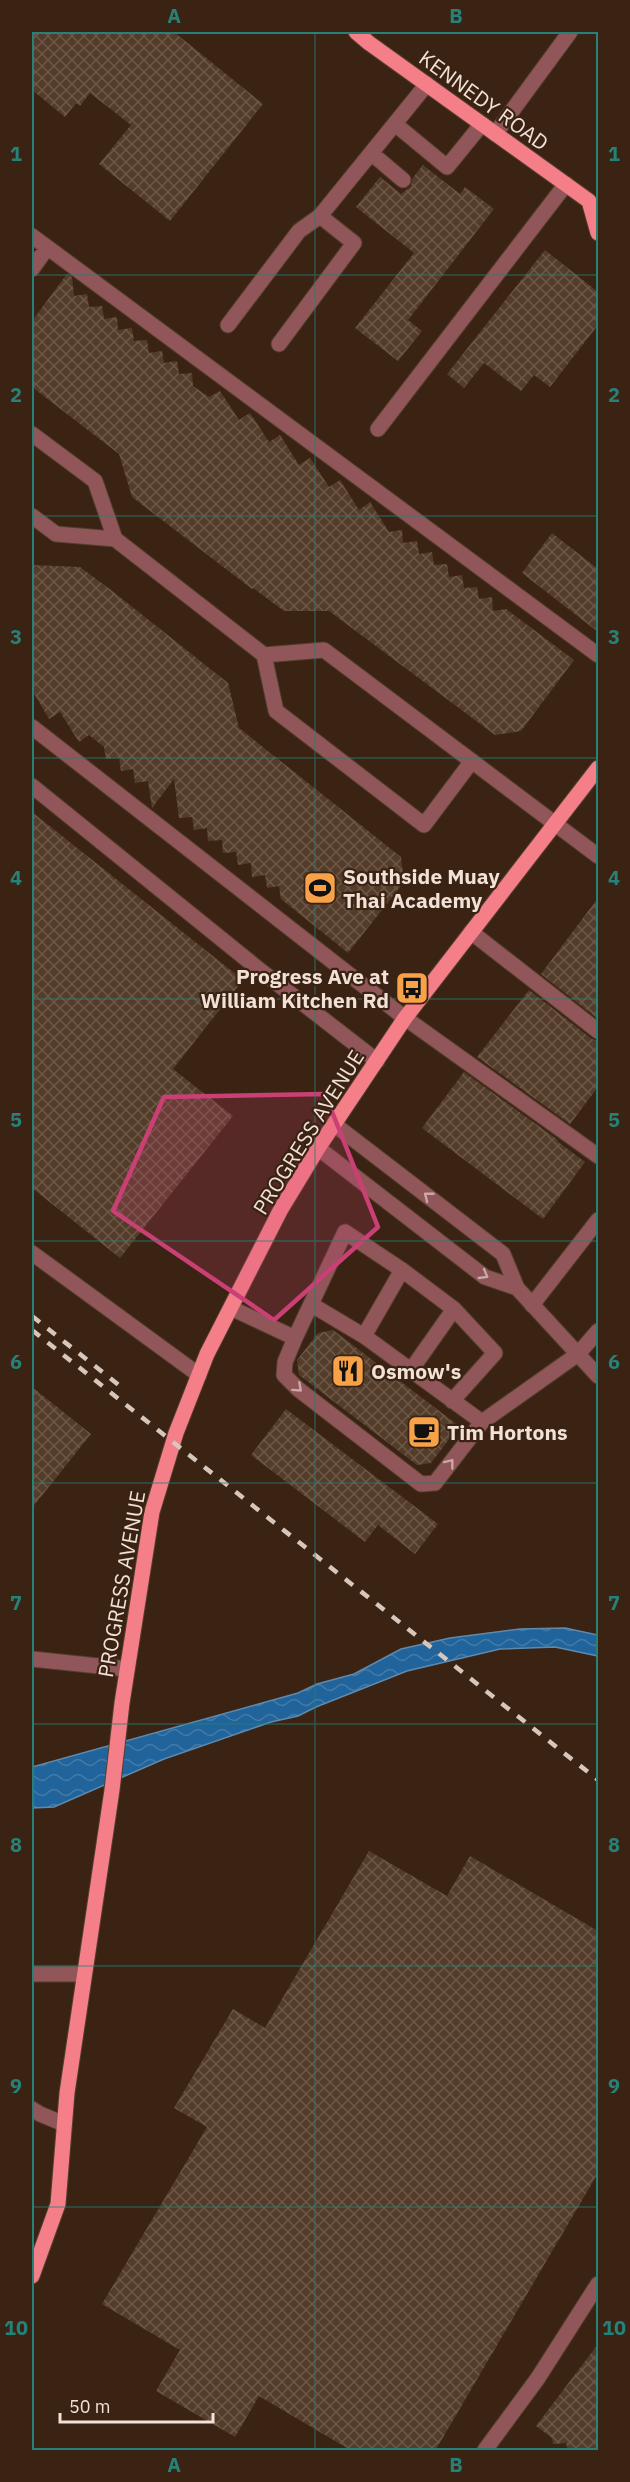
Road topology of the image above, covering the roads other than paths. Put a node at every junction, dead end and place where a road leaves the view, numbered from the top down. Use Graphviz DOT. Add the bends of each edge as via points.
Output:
graph roads {
  1 [pos="356,32"];
  2 [pos="570,32"];
  3 [pos="426,84"];
  4 [pos="395,124"];
  5 [pos="482,124"];
  6 [pos="495,134"];
  7 [pos="371,153"];
  8 [pos="403,180"];
  9 [pos="566,184"];
  10 [pos="594,200"];
  11 [pos="320,216"];
  12 [pos="598,233"];
  13 [pos="32,236"];
  14 [pos="47,248"];
  15 [pos="32,269"];
  16 [pos="228,325"];
  17 [pos="279,344"];
  18 [pos="378,429"];
  19 [pos="32,434"];
  20 [pos="32,516"];
  21 [pos="115,539"];
  22 [pos="264,655"];
  23 [pos="598,655"];
  24 [pos="32,727"];
  25 [pos="472,761"];
  26 [pos="598,768"];
  27 [pos="32,786"];
  28 [pos="556,824"];
  29 [pos="598,856"];
  30 [pos="471,933"];
  31 [pos="405,1018"];
  32 [pos="598,1031"];
  33 [pos="377,1061"];
  34 [pos="335,1125"];
  35 [pos="318,1148"];
  36 [pos="598,1156"];
  37 [pos="598,1220"];
  38 [pos="32,1253"];
  39 [pos="402,1269"];
  40 [pos="517,1288"];
  41 [pos="312,1305"];
  42 [pos="532,1305"];
  43 [pos="231,1308"];
  44 [pos="454,1309"];
  45 [pos="598,1331"];
  46 [pos="364,1336"];
  47 [pos="295,1338"];
  48 [pos="578,1354"];
  49 [pos="411,1370"];
  50 [pos="199,1375"];
  51 [pos="598,1376"];
  52 [pos="452,1401"];
  53 [pos="482,1422"];
  54 [pos="32,1659"];
  55 [pos="127,1669"];
  56 [pos="32,1974"];
  57 [pos="84,1974"];
  58 [pos="32,2109"];
  59 [pos="64,2124"];
  60 [pos="32,2276"];
  61 [pos="598,2284"];
  62 [pos="485,2451"];
  1 -- 3 [label="main road, KENNEDY ROAD"];
  2 -- 6 [label="street"];
  3 -- 4 [label="street"];
  3 -- 5 [label="main road, KENNEDY ROAD"];
  4 -- 5 [label="street" via="447,167"];
  4 -- 7 [label="street"];
  5 -- 6 [label="main road, KENNEDY ROAD"];
  6 -- 9 [label="main road, KENNEDY ROAD"];
  7 -- 8 [label="street"];
  7 -- 11 [label="street"];
  9 -- 10 [label="main road, KENNEDY ROAD"];
  9 -- 18 [label="street"];
  10 -- 12 [label="main road, KENNEDY ROAD"];
  11 -- 16 [label="street" via="299,231"];
  11 -- 17 [label="street" via="354,243"];
  13 -- 14 [label="street"];
  14 -- 15 [label="street"];
  14 -- 23 [label="street"];
  19 -- 21 [label="street" via="95,481"];
  20 -- 21 [label="street" via="56,534"];
  21 -- 22 [label="street"];
  22 -- 25 [label="street" via="324,650"];
  22 -- 25 [label="street" via="276,711 424,825"];
  24 -- 31 [label="street"];
  25 -- 28 [label="street"];
  26 -- 28 [label="main road, PROGRESS AVENUE"];
  27 -- 33 [label="street"];
  28 -- 29 [label="street"];
  28 -- 30 [label="main road, PROGRESS AVENUE"];
  30 -- 31 [label="main road, PROGRESS AVENUE"];
  30 -- 32 [label="street"];
  31 -- 33 [label="main road, PROGRESS AVENUE"];
  31 -- 36 [label="street"];
  33 -- 34 [label="main road, PROGRESS AVENUE"];
  34 -- 35 [label="main road, PROGRESS AVENUE"];
  40 -- 34 [label="street, one-way" via="503,1254"];
  35 -- 40 [label="street, one-way" via="485,1277"];
  35 -- 43 [label="main road, PROGRESS AVENUE" via="281,1209"];
  37 -- 42 [label="street"];
  38 -- 50 [label="street"];
  39 -- 41 [label="street" via="345,1232"];
  39 -- 44 [label="street"];
  39 -- 46 [label="street"];
  40 -- 42 [label="street"];
  41 -- 46 [label="street"];
  41 -- 47 [label="street"];
  42 -- 48 [label="street"];
  43 -- 47 [label="street"];
  43 -- 50 [label="main road, PROGRESS AVENUE"];
  44 -- 49 [label="street"];
  44 -- 52 [label="street" via="495,1353"];
  45 -- 48 [label="street"];
  46 -- 49 [label="street"];
  47 -- 53 [label="street, one-way" via="284,1375 421,1484 435,1483"];
  48 -- 51 [label="street"];
  48 -- 53 [label="street"];
  49 -- 52 [label="street"];
  50 -- 55 [label="main road, PROGRESS AVENUE" via="152,1512"];
  52 -- 53 [label="street"];
  54 -- 55 [label="street"];
  55 -- 57 [label="main road, PROGRESS AVENUE"];
  56 -- 57 [label="street"];
  57 -- 59 [label="main road, PROGRESS AVENUE"];
  58 -- 59 [label="street"];
  59 -- 60 [label="main road, PROGRESS AVENUE" via="58,2204"];
  61 -- 62 [label="street"];
}
